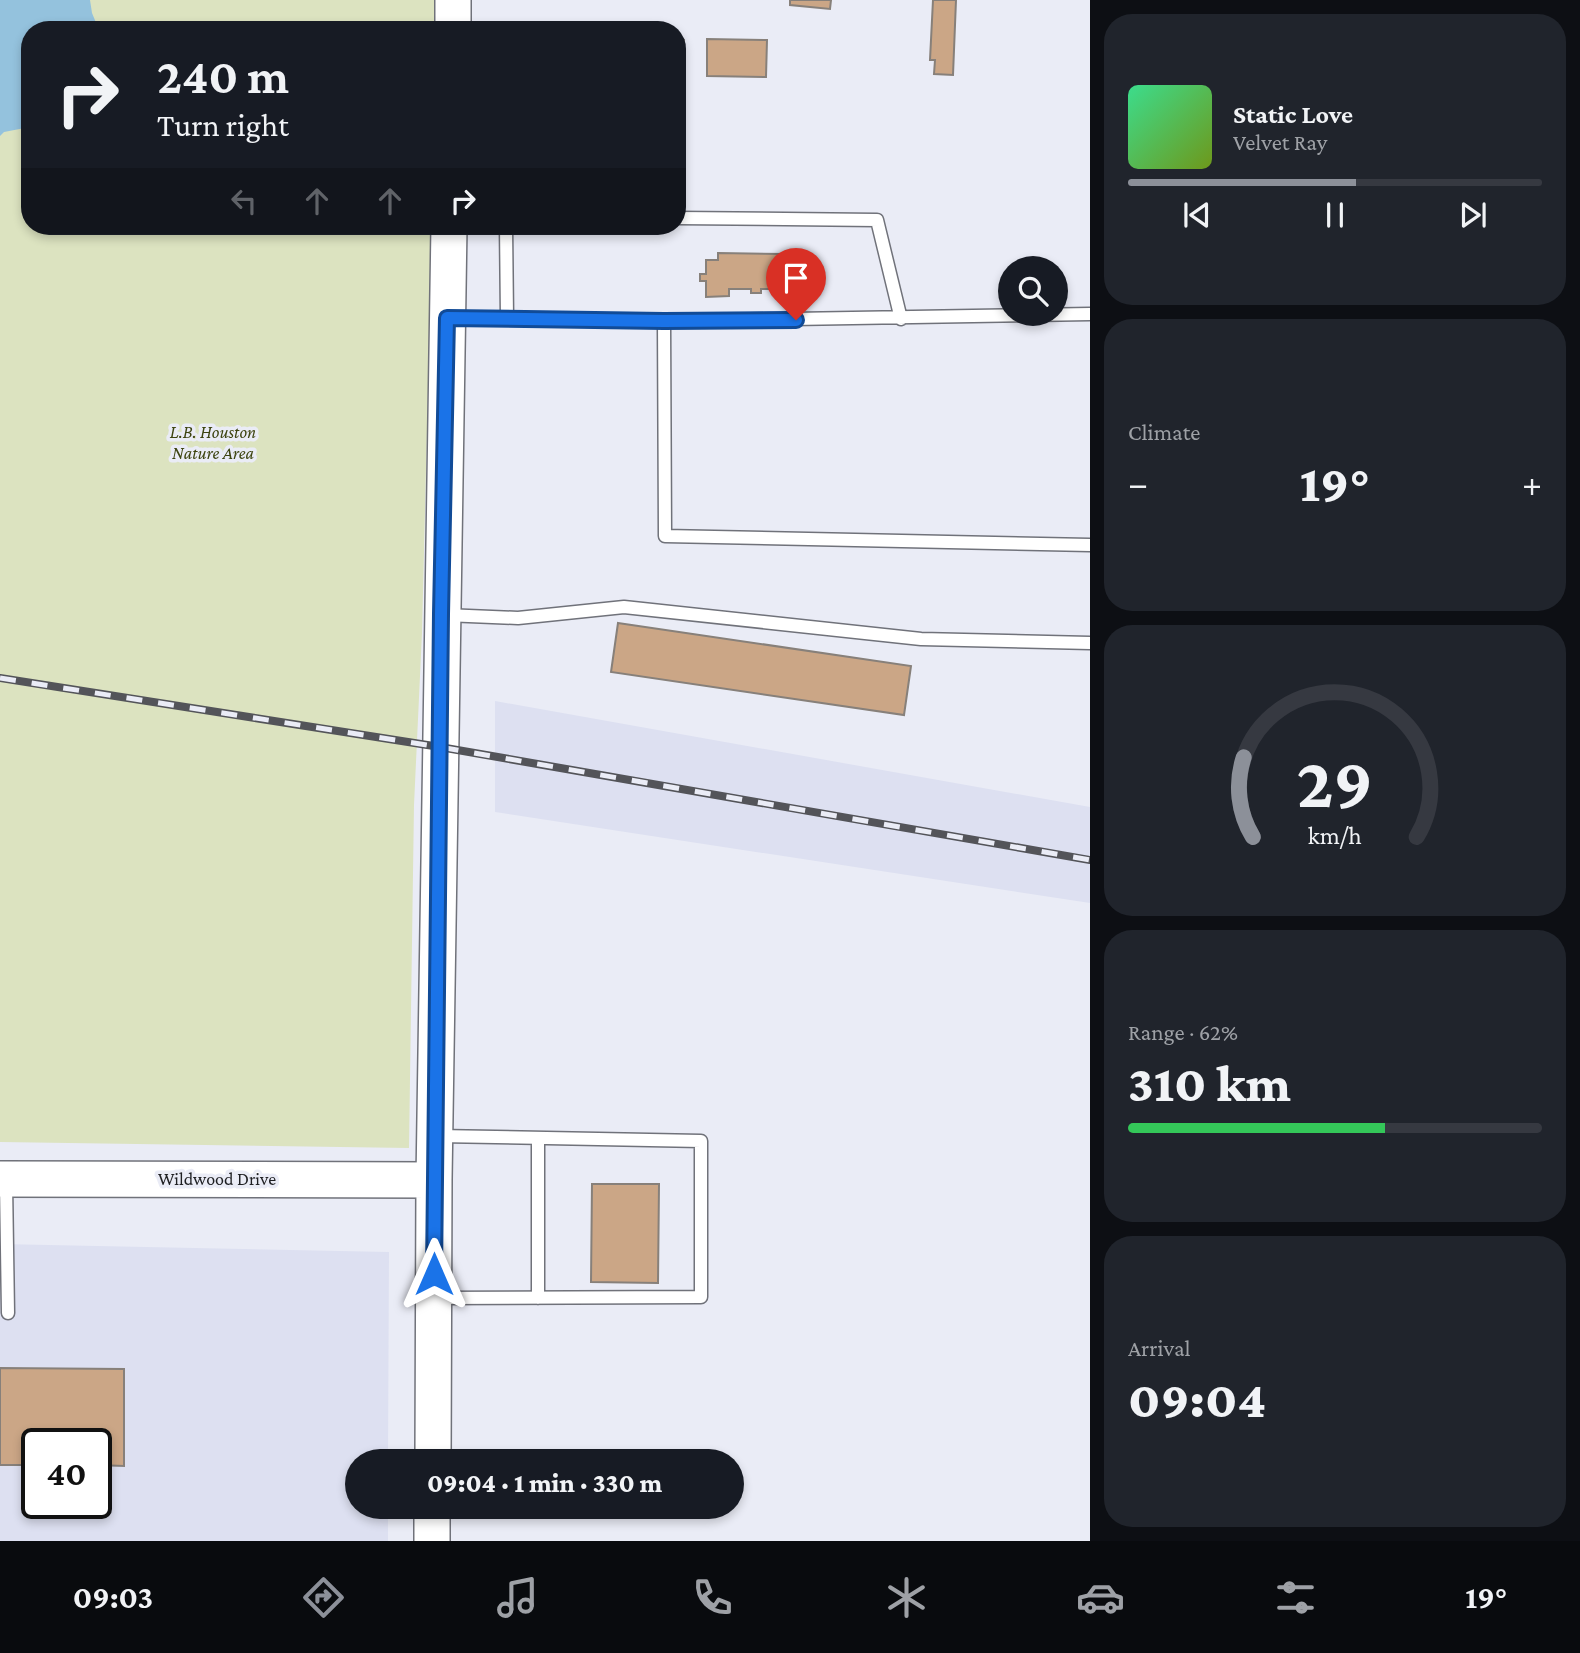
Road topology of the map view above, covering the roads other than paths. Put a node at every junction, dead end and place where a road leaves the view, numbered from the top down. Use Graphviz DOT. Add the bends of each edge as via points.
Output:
graph roads {
  1 [pos="453,0"];
  2 [pos="453,21"];
  3 [pos="686,218"];
  4 [pos="449,235"];
  5 [pos="506,235"];
  6 [pos="1090,314"];
  7 [pos="447,318"];
  8 [pos="507,318"];
  9 [pos="901,318"];
  10 [pos="664,321"];
  11 [pos="1090,545"];
  12 [pos="441,614"];
  13 [pos="1090,643"];
  14 [pos="435,1136"];
  15 [pos="538,1138"];
  16 [pos="3,1179"];
  17 [pos="434,1180"];
  18 [pos="434,1298"];
  19 [pos="538,1298"];
  20 [pos="8,1313"];
  21 [pos="433,1449"];
  22 [pos="432,1519"];
  23 [pos="432,1541"];
  1 -- 2 [label="street"];
  3 -- 9 [label="lane" via="877,220"];
  4 -- 7 [label="street"];
  5 -- 8 [label="lane"];
  6 -- 9 [label="lane"];
  7 -- 8 [label="lane"];
  7 -- 12 [label="street"];
  8 -- 10 [label="lane"];
  9 -- 10 [label="lane"];
  10 -- 11 [label="lane" via="665,536"];
  12 -- 13 [label="lane" via="518,618 624,607 921,639"];
  12 -- 14 [label="street"];
  14 -- 15 [label="lane"];
  14 -- 17 [label="street"];
  15 -- 19 [label="lane"];
  15 -- 19 [label="lane" via="701,1141 701,1297"];
  16 -- 17 [label="street, Wildwood Drive"];
  16 -- 20 [label="lane"];
  17 -- 18 [label="street"];
  18 -- 19 [label="lane"];
  18 -- 21 [label="street"];
  22 -- 23 [label="street"];
}
